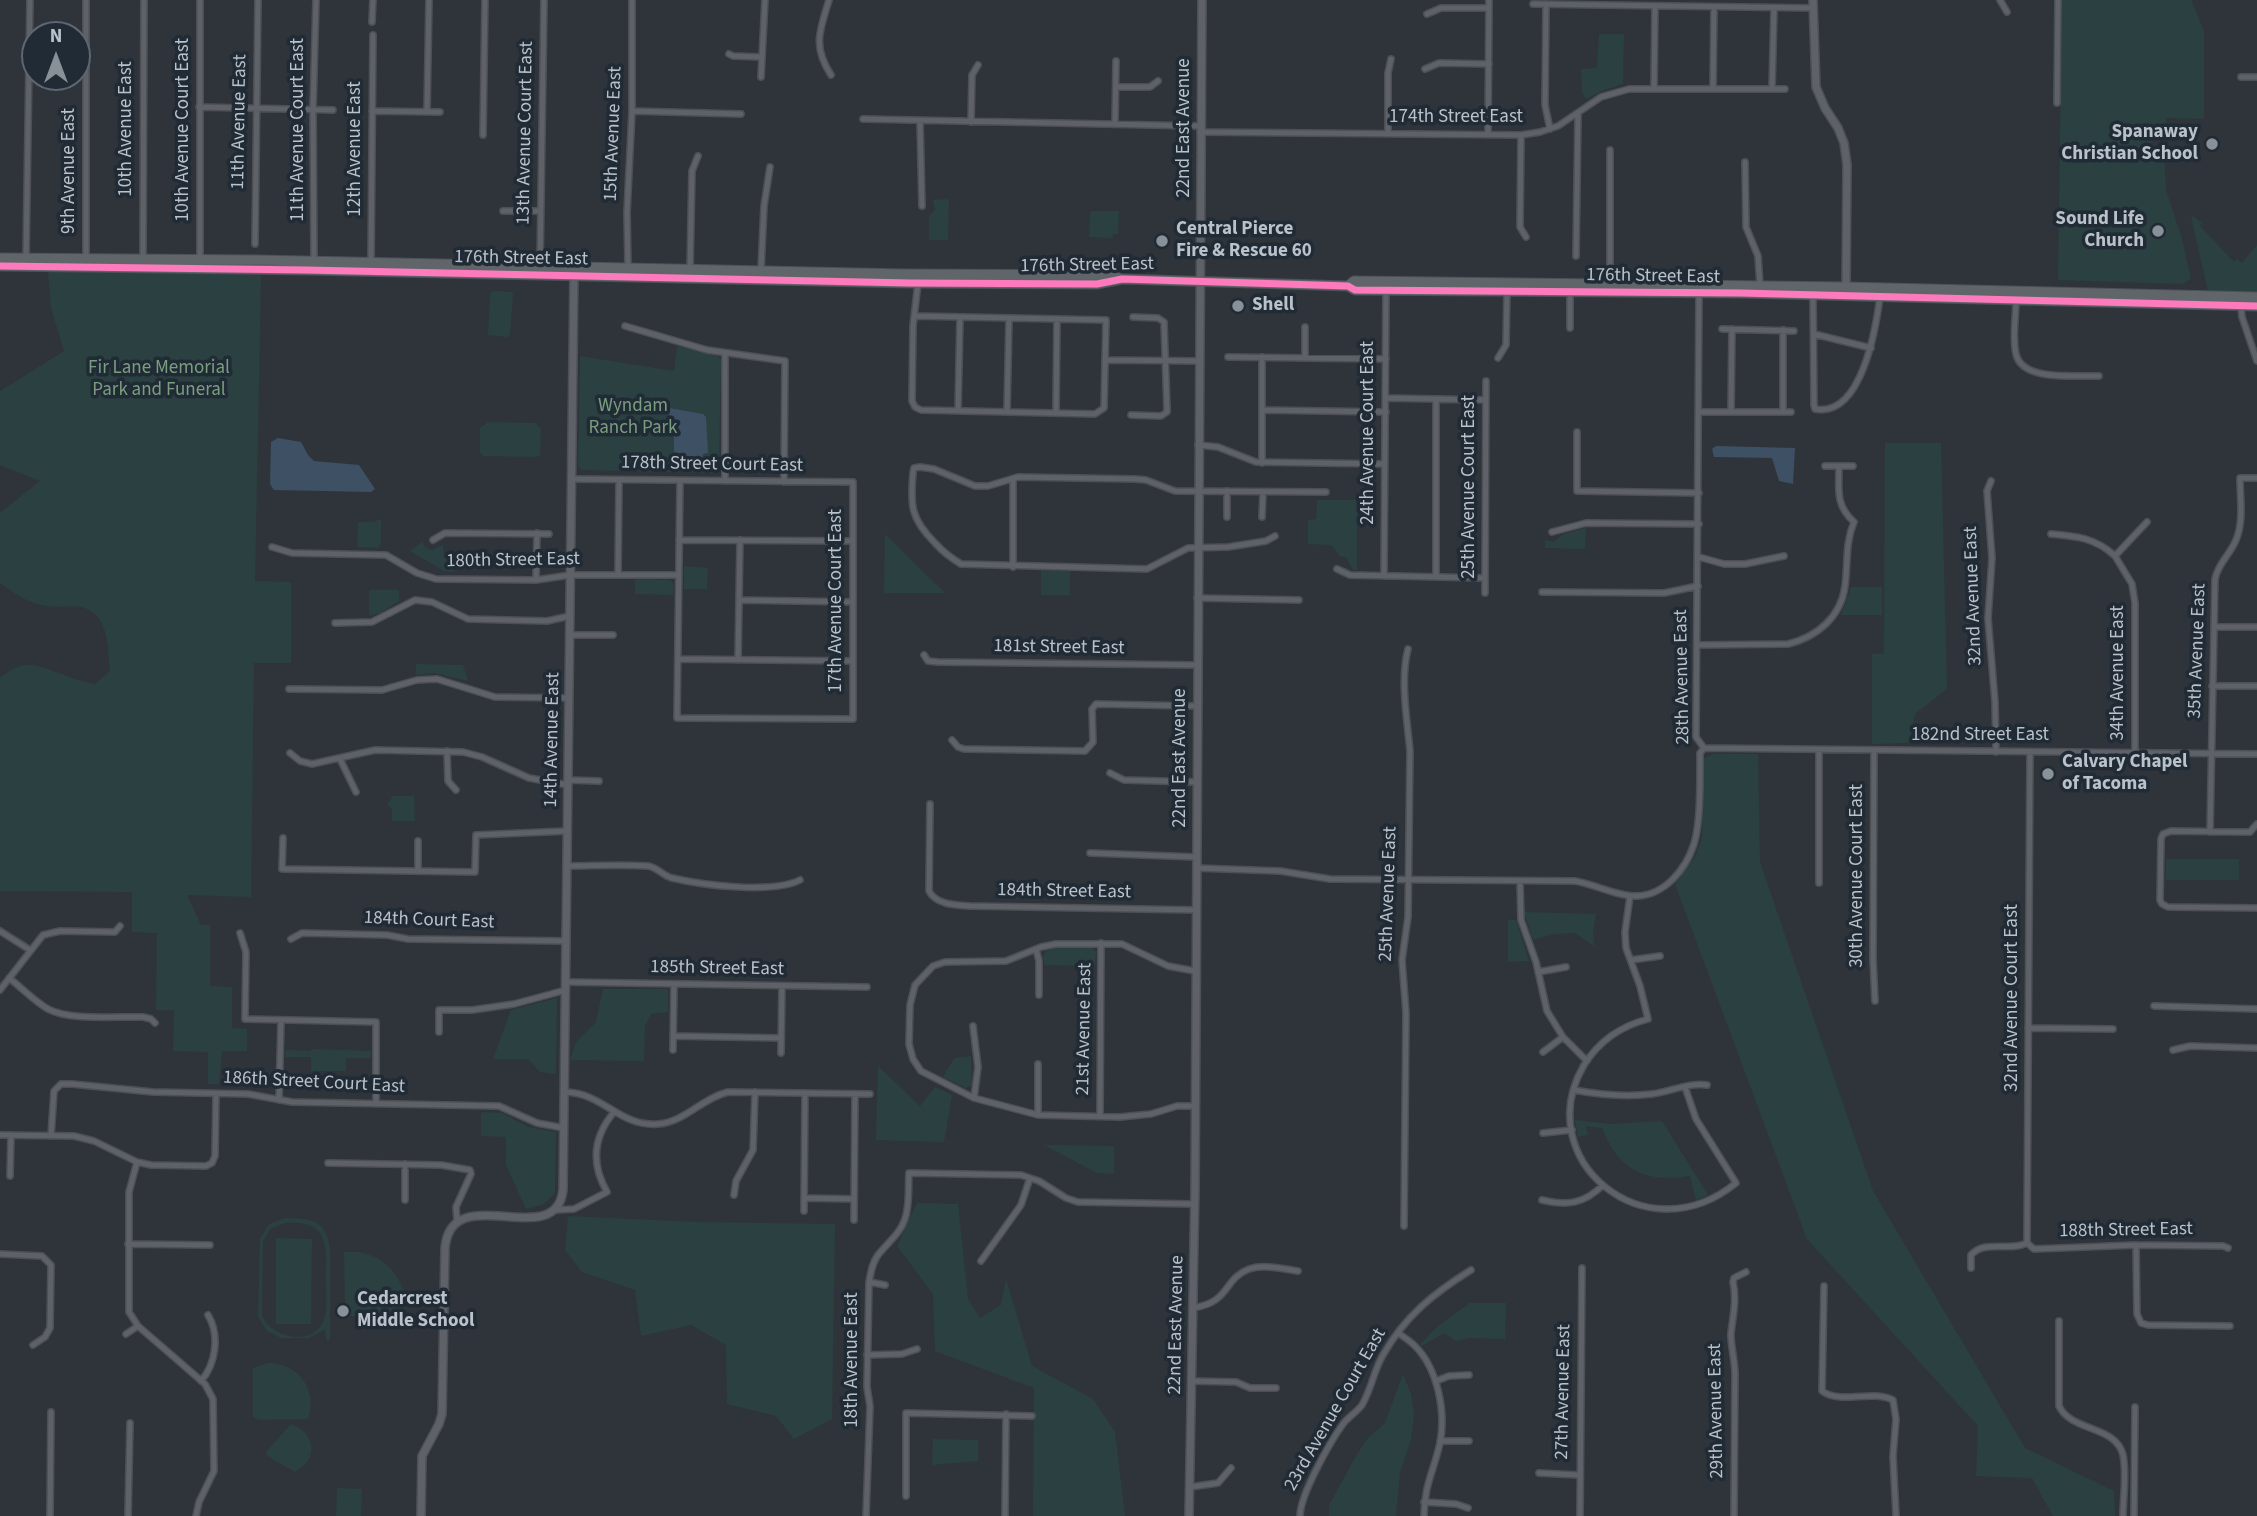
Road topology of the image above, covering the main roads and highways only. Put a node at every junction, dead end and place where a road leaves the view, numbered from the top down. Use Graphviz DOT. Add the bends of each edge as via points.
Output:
graph roads {
  1 [pos="314,261"];
  2 [pos="0,262"];
  3 [pos="540,266"];
  4 [pos="269,269"];
  5 [pos="573,272"];
  6 [pos="477,273"];
  7 [pos="903,274"];
  8 [pos="961,274"];
  9 [pos="729,275"];
  10 [pos="1122,279"];
  11 [pos="859,282"];
  12 [pos="918,283"];
  13 [pos="1540,284"];
  14 [pos="1349,286"];
  15 [pos="1734,286"];
  16 [pos="1502,290"];
  17 [pos="1846,292"];
  18 [pos="1699,293"];
  19 [pos="2016,296"];
  20 [pos="2257,297"];
  21 [pos="2257,306"];
  1 -- 2 [label="main road, 176th Street East" via="143,258"];
  1 -- 3 [label="main road, 176th Street East"];
  1 -- 4 [label="main road"];
  2 -- 4 [label="main road, 176th Street East"];
  3 -- 5 [label="main road, 176th Street East"];
  3 -- 6 [label="main road"];
  4 -- 6 [label="main road, 176th Street East"];
  5 -- 6 [label="main road, 176th Street East"];
  5 -- 9 [label="main road, 176th Street East"];
  5 -- 9 [label="main road, 176th Street East" via="628,268"];
  7 -- 8 [label="main road, 176th Street East"];
  7 -- 9 [label="main road, 176th Street East" via="761,270"];
  7 -- 11 [label="main road"];
  8 -- 10 [label="main road, 176th Street East" via="1111,275"];
  8 -- 12 [label="main road" via="923,278"];
  9 -- 11 [label="main road, 176th Street East"];
  10 -- 12 [label="main road, 176th Street East" via="1097,284"];
  10 -- 14 [label="main road, 176th Street East"];
  11 -- 12 [label="main road, 176th Street East"];
  13 -- 14 [label="main road, 176th Street East" via="1354,281"];
  13 -- 15 [label="main road, 176th Street East"];
  13 -- 16 [label="main road" via="1536,288 1500,287"];
  14 -- 16 [label="main road, 176th Street East"];
  15 -- 17 [label="main road, 176th Street East"];
  15 -- 18 [label="main road"];
  16 -- 18 [label="main road, 176th Street East"];
  17 -- 18 [label="main road, 176th Street East"];
  17 -- 19 [label="main road, 176th Street East"];
  17 -- 19 [label="main road, 176th Street East" via="1880,297"];
  19 -- 20 [label="main road, 176th Street East"];
  19 -- 21 [label="main road, 176th Street East"];
}
